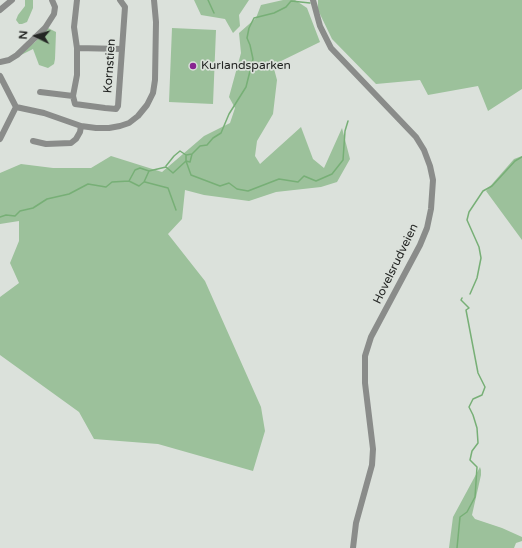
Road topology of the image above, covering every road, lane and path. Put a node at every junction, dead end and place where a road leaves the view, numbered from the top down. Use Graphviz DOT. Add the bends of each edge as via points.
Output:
graph roads {
  1 [pos="12,0"];
  2 [pos="54,0"];
  3 [pos="77,0"];
  4 [pos="120,0"];
  5 [pos="154,0"];
  6 [pos="313,0"];
  7 [pos="0,10"];
  8 [pos="77,48"];
  9 [pos="122,49"];
  10 [pos="0,62"];
  11 [pos="0,76"];
  12 [pos="40,92"];
  13 [pos="73,96"];
  14 [pos="16,107"];
  15 [pos="81,126"];
  16 [pos="0,139"];
  17 [pos="33,141"];
  18 [pos="353,548"];
  1 -- 7 [label="street"];
  2 -- 10 [label="street" via="54,14 45,28 17,55"];
  3 -- 8 [label="street" via="74,27"];
  4 -- 9 [label="street, Kornstien" via="125,8"];
  5 -- 15 [label="street" via="155,80 147,105 138,116 120,126"];
  6 -- 18 [label="street, Hovelsrudveien" via="320,26 330,48 416,138 424,150 433,180 427,228 371,337 365,356 373,449 372,465 356,523"];
  8 -- 9 [label="street"];
  8 -- 13 [label="street" via="77,74"];
  9 -- 13 [label="street, Kornstien" via="116,109 75,104"];
  11 -- 14 [label="street"];
  12 -- 13 [label="street"];
  14 -- 15 [label="street" via="44,113"];
  14 -- 16 [label="street"];
  15 -- 17 [label="street" via="76,140 71,143 46,144"];
}
